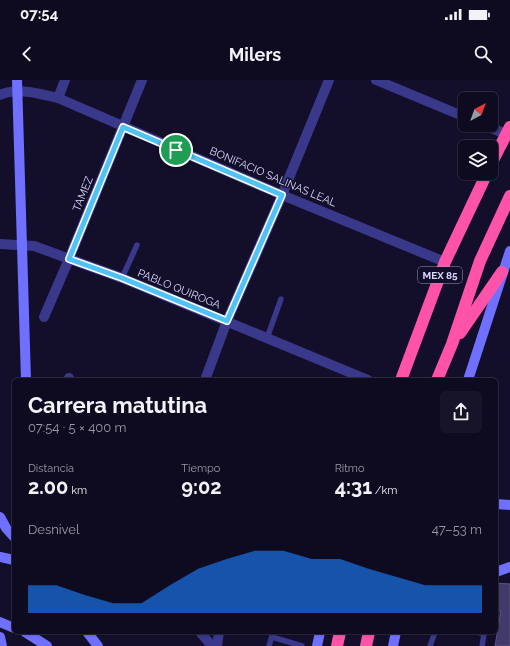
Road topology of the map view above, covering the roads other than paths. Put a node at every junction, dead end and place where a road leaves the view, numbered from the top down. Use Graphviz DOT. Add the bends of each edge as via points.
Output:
graph roads {
  1 [pos="17,80"];
  2 [pos="65,80"];
  3 [pos="142,80"];
  4 [pos="329,80"];
  5 [pos="376,80"];
  6 [pos="17,91"];
  7 [pos="0,95"];
  8 [pos="58,98"];
  9 [pos="458,114"];
  10 [pos="123,127"];
  11 [pos="498,128"];
  12 [pos="508,131"];
  13 [pos="498,150"];
  14 [pos="484,180"];
  15 [pos="282,195"];
  16 [pos="510,196"];
  17 [pos="0,244"];
  18 [pos="21,245"];
  19 [pos="137,245"];
  20 [pos="510,251"];
  21 [pos="69,259"];
  22 [pos="445,262"];
  23 [pos="502,272"];
  24 [pos="122,278"];
  25 [pos="281,300"];
  26 [pos="44,317"];
  27 [pos="227,321"];
  28 [pos="267,338"];
  29 [pos="452,344"];
  30 [pos="26,378"];
  31 [pos="206,378"];
  32 [pos="363,378"];
  33 [pos="402,378"];
  34 [pos="438,378"];
  35 [pos="469,378"];
  36 [pos="498,504"];
  37 [pos="510,505"];
  38 [pos="0,517"];
  39 [pos="12,535"];
  40 [pos="0,557"];
  41 [pos="12,560"];
  42 [pos="510,567"];
  43 [pos="498,571"];
  44 [pos="0,622"];
  45 [pos="12,627"];
  46 [pos="28,634"];
  47 [pos="89,634"];
  48 [pos="202,634"];
  49 [pos="219,634"];
  50 [pos="272,634"];
  51 [pos="320,634"];
  52 [pos="340,634"];
  53 [pos="369,634"];
  54 [pos="435,634"];
  55 [pos="484,634"];
  56 [pos="0,637"];
  57 [pos="2,646"];
  58 [pos="47,646"];
  59 [pos="98,646"];
  60 [pos="212,646"];
  61 [pos="217,646"];
  62 [pos="269,646"];
  63 [pos="302,646"];
  64 [pos="317,646"];
  65 [pos="337,646"];
  66 [pos="366,646"];
  67 [pos="430,646"];
  68 [pos="482,646"];
  1 -- 6 [label="street"];
  2 -- 8 [label="street"];
  3 -- 10 [label="street, TAMEZ"];
  4 -- 15 [label="street"];
  5 -- 9 [label="street"];
  6 -- 7 [label="street, BONIFACIO SALINAS LEAL"];
  6 -- 8 [label="street, BONIFACIO SALINAS LEAL"];
  6 -- 18 [label="street"];
  8 -- 10 [label="street, BONIFACIO SALINAS LEAL"];
  10 -- 15 [label="street, BONIFACIO SALINAS LEAL"];
  10 -- 21 [label="street, TAMEZ"];
  11 -- 12 [label="street"];
  12 -- 13 [label="highway"];
  14 -- 22 [label="highway, MEX 85"];
  15 -- 22 [label="street, BONIFACIO SALINAS LEAL"];
  15 -- 27 [label="street"];
  16 -- 29 [label="highway, MEX 85" via="480,261"];
  17 -- 18 [label="street, PABLO QUIROGA"];
  18 -- 21 [label="street, PABLO QUIROGA" via="34,246"];
  18 -- 30 [label="street"];
  19 -- 24 [label="lane"];
  20 -- 23 [label="street"];
  21 -- 24 [label="street, PABLO QUIROGA"];
  21 -- 26 [label="street, TAMEZ"];
  22 -- 33 [label="highway, MEX 85"];
  23 -- 29 [label="highway"];
  23 -- 35 [label="street"];
  24 -- 27 [label="street, PABLO QUIROGA"];
  25 -- 28 [label="lane"];
  27 -- 28 [label="street, PABLO QUIROGA"];
  27 -- 31 [label="street"];
  28 -- 32 [label="street, PABLO QUIROGA"];
  29 -- 34 [label="highway, MEX 85"];
  36 -- 37 [label="street"];
  38 -- 39 [label="street"];
  40 -- 41 [label="street"];
  42 -- 43 [label="street"];
  44 -- 45 [label="street"];
  46 -- 58 [label="street"];
  47 -- 59 [label="street"];
  48 -- 60 [label="street"];
  49 -- 61 [label="street"];
  50 -- 62 [label="lane"];
  50 -- 63 [label="lane"];
  51 -- 64 [label="street"];
  52 -- 65 [label="highway"];
  53 -- 66 [label="highway"];
  54 -- 67 [label="lane"];
  55 -- 68 [label="lane"];
  56 -- 57 [label="street"];
}
